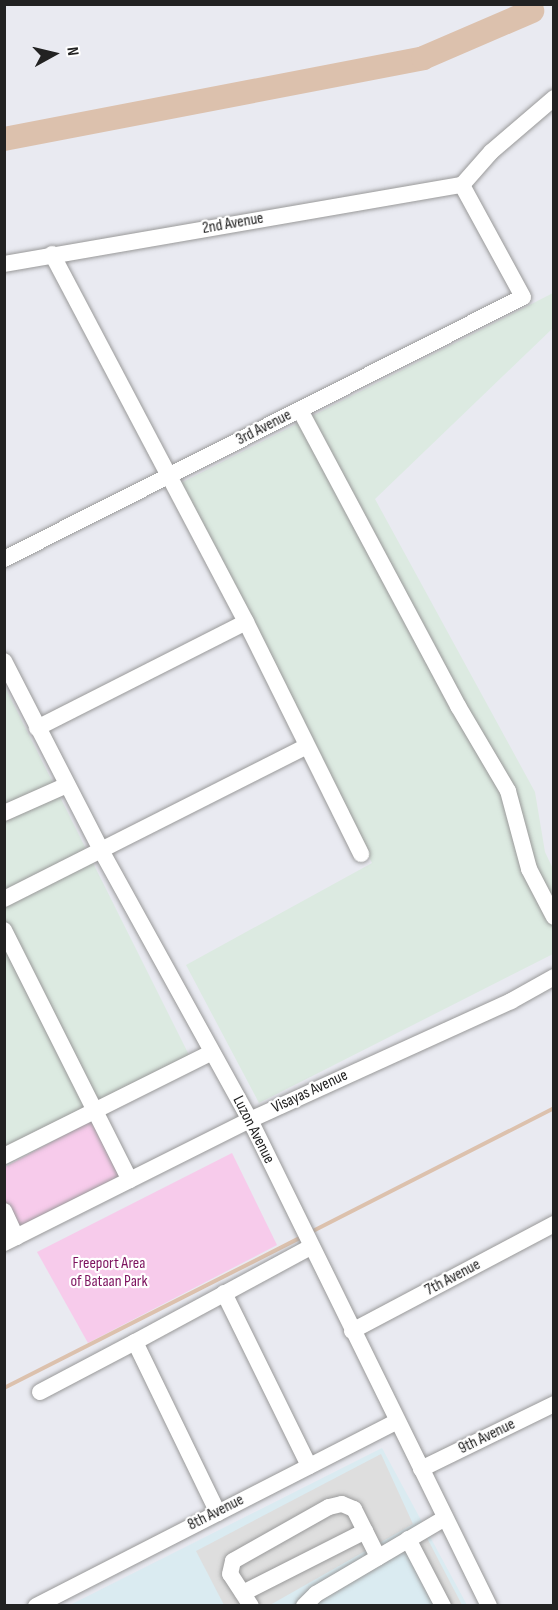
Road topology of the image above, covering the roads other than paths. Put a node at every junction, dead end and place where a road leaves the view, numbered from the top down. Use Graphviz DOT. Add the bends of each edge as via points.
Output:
graph roads {
  1 [pos="554,98"];
  2 [pos="462,185"];
  3 [pos="52,254"];
  4 [pos="4,264"];
  5 [pos="300,410"];
  6 [pos="170,477"];
  7 [pos="4,559"];
  8 [pos="246,622"];
  9 [pos="4,661"];
  10 [pos="37,728"];
  11 [pos="307,746"];
  12 [pos="67,785"];
  13 [pos="4,813"];
  14 [pos="102,852"];
  15 [pos="362,854"];
  16 [pos="4,898"];
  17 [pos="554,917"];
  18 [pos="4,930"];
  19 [pos="554,977"];
  20 [pos="211,1053"];
  21 [pos="96,1110"];
  22 [pos="250,1120"];
  23 [pos="4,1156"];
  24 [pos="130,1180"];
  25 [pos="4,1211"];
  26 [pos="554,1224"];
  27 [pos="10,1240"];
  28 [pos="310,1243"];
  29 [pos="224,1293"];
  30 [pos="352,1332"];
  31 [pos="135,1342"];
  32 [pos="40,1392"];
  33 [pos="554,1404"];
  34 [pos="397,1421"];
  35 [pos="309,1466"];
  36 [pos="421,1469"];
  37 [pos="218,1513"];
  38 [pos="446,1518"];
  39 [pos="365,1531"];
  40 [pos="408,1539"];
  41 [pos="378,1557"];
  42 [pos="247,1599"];
  43 [pos="36,1605"];
  44 [pos="304,1605"];
  45 [pos="443,1605"];
  46 [pos="489,1605"];
  1 -- 2 [label="street" via="491,152"];
  2 -- 3 [label="street, 2nd Avenue"];
  2 -- 5 [label="street, 3rd Avenue" via="524,297"];
  3 -- 4 [label="street, 2nd Avenue"];
  3 -- 6 [label="street"];
  5 -- 6 [label="street, 3rd Avenue"];
  5 -- 17 [label="street" via="458,706 508,791 529,869"];
  6 -- 7 [label="street, 3rd Avenue"];
  6 -- 8 [label="street"];
  8 -- 10 [label="street"];
  8 -- 11 [label="street"];
  9 -- 10 [label="street, Luzon Avenue"];
  10 -- 12 [label="street, Luzon Avenue"];
  11 -- 14 [label="street"];
  11 -- 15 [label="street"];
  12 -- 13 [label="street"];
  12 -- 14 [label="street, Luzon Avenue"];
  14 -- 16 [label="street"];
  14 -- 20 [label="street, Luzon Avenue"];
  18 -- 21 [label="street"];
  19 -- 22 [label="street, Visayas Avenue"];
  20 -- 21 [label="street"];
  20 -- 22 [label="street, Luzon Avenue"];
  21 -- 23 [label="street"];
  21 -- 24 [label="street"];
  22 -- 24 [label="street, Visayas Avenue"];
  22 -- 28 [label="street, Luzon Avenue"];
  24 -- 27 [label="street, Visayas Avenue"];
  25 -- 27 [label="street"];
  26 -- 30 [label="street, 7th Avenue"];
  28 -- 29 [label="street"];
  28 -- 30 [label="street, Luzon Avenue"];
  29 -- 31 [label="street"];
  29 -- 35 [label="street"];
  30 -- 34 [label="street, Luzon Avenue"];
  31 -- 32 [label="street"];
  31 -- 37 [label="street"];
  33 -- 36 [label="street, 9th Avenue"];
  34 -- 35 [label="street, 8th Avenue"];
  34 -- 36 [label="street, Luzon Avenue"];
  35 -- 37 [label="street, 8th Avenue"];
  36 -- 38 [label="street, Luzon Avenue"];
  37 -- 43 [label="street, 8th Avenue"];
  38 -- 40 [label="street"];
  38 -- 46 [label="street, Luzon Avenue"];
  39 -- 41 [label="street"];
  39 -- 42 [label="street"];
  39 -- 42 [label="street" via="354,1509 342,1504 329,1507 233,1561 230,1574"];
  40 -- 41 [label="street"];
  40 -- 45 [label="street"];
  41 -- 44 [label="street"];
}
